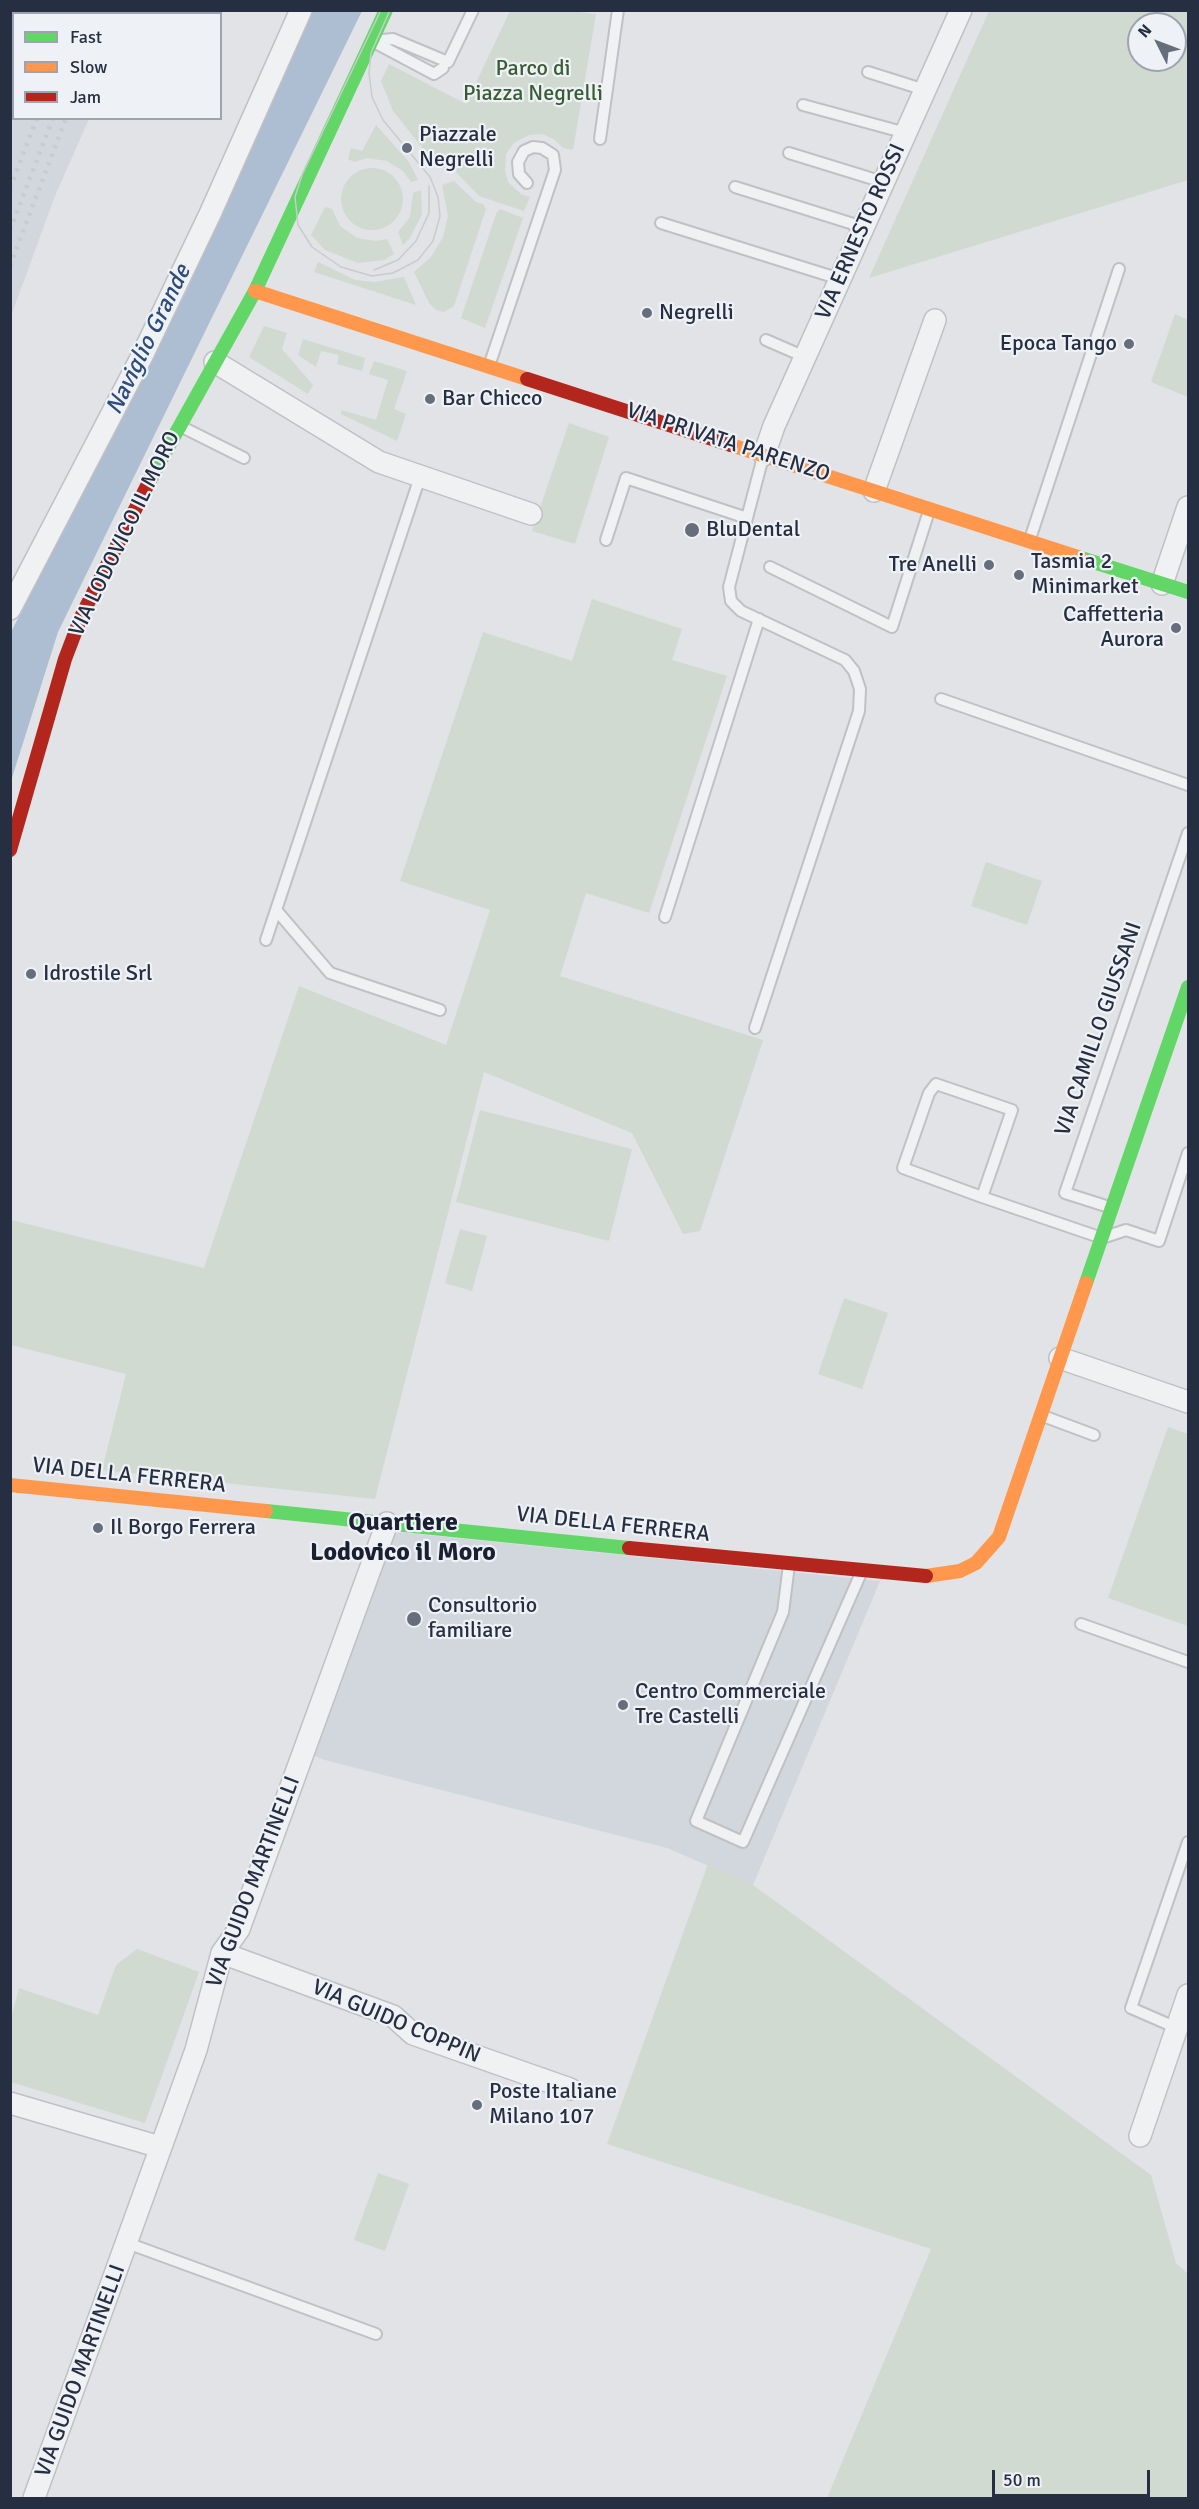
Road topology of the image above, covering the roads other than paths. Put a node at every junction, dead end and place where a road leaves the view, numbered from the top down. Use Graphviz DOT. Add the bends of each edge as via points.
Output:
graph roads {
  1 [pos="301,10"];
  2 [pos="386,10"];
  3 [pos="473,10"];
  4 [pos="618,10"];
  5 [pos="961,10"];
  6 [pos="372,41"];
  7 [pos="443,68"];
  8 [pos="868,72"];
  9 [pos="925,90"];
  10 [pos="803,105"];
  11 [pos="906,133"];
  12 [pos="600,139"];
  13 [pos="789,153"];
  14 [pos="884,182"];
  15 [pos="527,183"];
  16 [pos="735,187"];
  17 [pos="661,223"];
  18 [pos="863,227"];
  19 [pos="1119,269"];
  20 [pos="840,279"];
  21 [pos="255,291"];
  22 [pos="935,321"];
  23 [pos="766,340"];
  24 [pos="805,357"];
  25 [pos="215,362"];
  26 [pos="489,367"];
  27 [pos="179,426"];
  28 [pos="764,455"];
  29 [pos="244,458"];
  30 [pos="420,477"];
  31 [pos="874,491"];
  32 [pos="1188,507"];
  33 [pos="930,509"];
  34 [pos="531,514"];
  35 [pos="747,518"];
  36 [pos="606,540"];
  37 [pos="1029,541"];
  38 [pos="770,567"];
  39 [pos="1162,584"];
  40 [pos="1188,592"];
  41 [pos="10,609"];
  42 [pos="759,619"];
  43 [pos="941,699"];
  44 [pos="1188,785"];
  45 [pos="1188,833"];
  46 [pos="10,850"];
  47 [pos="277,911"];
  48 [pos="665,917"];
  49 [pos="266,940"];
  50 [pos="1188,987"];
  51 [pos="440,1010"];
  52 [pos="755,1028"];
  53 [pos="1188,1153"];
  54 [pos="982,1197"];
  55 [pos="1112,1208"];
  56 [pos="1102,1238"];
  57 [pos="1060,1358"];
  58 [pos="1188,1402"];
  59 [pos="1041,1416"];
  60 [pos="1094,1435"];
  61 [pos="10,1485"];
  62 [pos="387,1523"];
  63 [pos="789,1564"];
  64 [pos="861,1572"];
  65 [pos="1081,1624"];
  66 [pos="1188,1662"];
  67 [pos="1188,1842"];
  68 [pos="222,1953"];
  69 [pos="1188,1995"];
  70 [pos="1177,2028"];
  71 [pos="570,2090"];
  72 [pos="10,2103"];
  73 [pos="1140,2136"];
  74 [pos="160,2147"];
  75 [pos="127,2243"];
  76 [pos="376,2334"];
  77 [pos="34,2499"];
  1 -- 41 [label="street" via="142,356"];
  2 -- 6 [label="street, VIA LODOVICO IL MORO"];
  3 -- 6 [label="lane" via="448,62 393,39"];
  4 -- 12 [label="lane"];
  5 -- 9 [label="street, VIA ERNESTO ROSSI"];
  6 -- 7 [label="lane" via="434,74"];
  6 -- 21 [label="street, VIA LODOVICO IL MORO"];
  8 -- 9 [label="lane"];
  9 -- 11 [label="street, VIA ERNESTO ROSSI"];
  10 -- 11 [label="lane"];
  11 -- 14 [label="street, VIA ERNESTO ROSSI"];
  13 -- 14 [label="lane"];
  14 -- 18 [label="street, VIA ERNESTO ROSSI"];
  15 -- 26 [label="lane" via="519,174 518,162 524,151 542,148 553,155 555,170"];
  16 -- 18 [label="lane"];
  17 -- 20 [label="lane"];
  18 -- 20 [label="street, VIA ERNESTO ROSSI"];
  19 -- 37 [label="lane"];
  20 -- 24 [label="street, VIA ERNESTO ROSSI"];
  21 -- 25 [label="street, VIA LODOVICO IL MORO"];
  21 -- 26 [label="street, VIA PRIVATA PARENZO"];
  22 -- 31 [label="street"];
  23 -- 24 [label="lane"];
  24 -- 28 [label="street, VIA ERNESTO ROSSI"];
  25 -- 27 [label="street, VIA LODOVICO IL MORO"];
  25 -- 30 [label="street" via="379,462"];
  26 -- 28 [label="street, VIA PRIVATA PARENZO"];
  27 -- 29 [label="lane"];
  27 -- 46 [label="street, VIA LODOVICO IL MORO" via="81,616 64,659"];
  28 -- 31 [label="street, VIA PRIVATA PARENZO"];
  28 -- 35 [label="lane"];
  30 -- 34 [label="street"];
  30 -- 47 [label="lane"];
  31 -- 33 [label="street, VIA PRIVATA PARENZO"];
  32 -- 39 [label="street"];
  33 -- 37 [label="street, VIA PRIVATA PARENZO"];
  33 -- 38 [label="lane" via="892,627"];
  35 -- 36 [label="lane" via="626,478"];
  35 -- 42 [label="lane" via="729,587 731,601 741,611"];
  37 -- 39 [label="street, VIA PRIVATA PARENZO"];
  39 -- 40 [label="street, VIA PRIVATA PARENZO"];
  42 -- 48 [label="lane"];
  42 -- 52 [label="lane" via="845,660 860,689 859,711"];
  43 -- 44 [label="lane"];
  45 -- 55 [label="lane, VIA CAMILLO GIUSSANI" via="1065,1192"];
  47 -- 49 [label="lane"];
  47 -- 51 [label="lane" via="330,973"];
  50 -- 55 [label="street"];
  53 -- 56 [label="lane" via="1159,1241 1126,1230"];
  54 -- 54 [label="lane" via="903,1168 936,1084 1012,1110"];
  54 -- 56 [label="lane"];
  55 -- 56 [label="street"];
  56 -- 57 [label="street"];
  57 -- 58 [label="street"];
  57 -- 59 [label="street"];
  59 -- 60 [label="lane"];
  59 -- 64 [label="street, VIA DELLA FERRERA" via="999,1537 975,1563 960,1571 920,1577"];
  61 -- 62 [label="street, VIA DELLA FERRERA"];
  62 -- 63 [label="street, VIA DELLA FERRERA"];
  62 -- 68 [label="street, VIA GUIDO MARTINELLI" via="239,1929"];
  63 -- 64 [label="street, VIA DELLA FERRERA"];
  63 -- 64 [label="lane" via="783,1612 696,1821 743,1842"];
  65 -- 66 [label="lane"];
  67 -- 70 [label="lane" via="1131,2008"];
  68 -- 71 [label="street, VIA GUIDO COPPIN" via="392,2015 413,2034"];
  68 -- 74 [label="street, VIA GUIDO MARTINELLI" via="196,2050"];
  69 -- 70 [label="street"];
  70 -- 73 [label="street"];
  72 -- 74 [label="street"];
  74 -- 75 [label="street, VIA GUIDO MARTINELLI"];
  75 -- 76 [label="lane, VIA GUIDO MARTINELLI"];
  75 -- 77 [label="street, VIA GUIDO MARTINELLI"];
}
